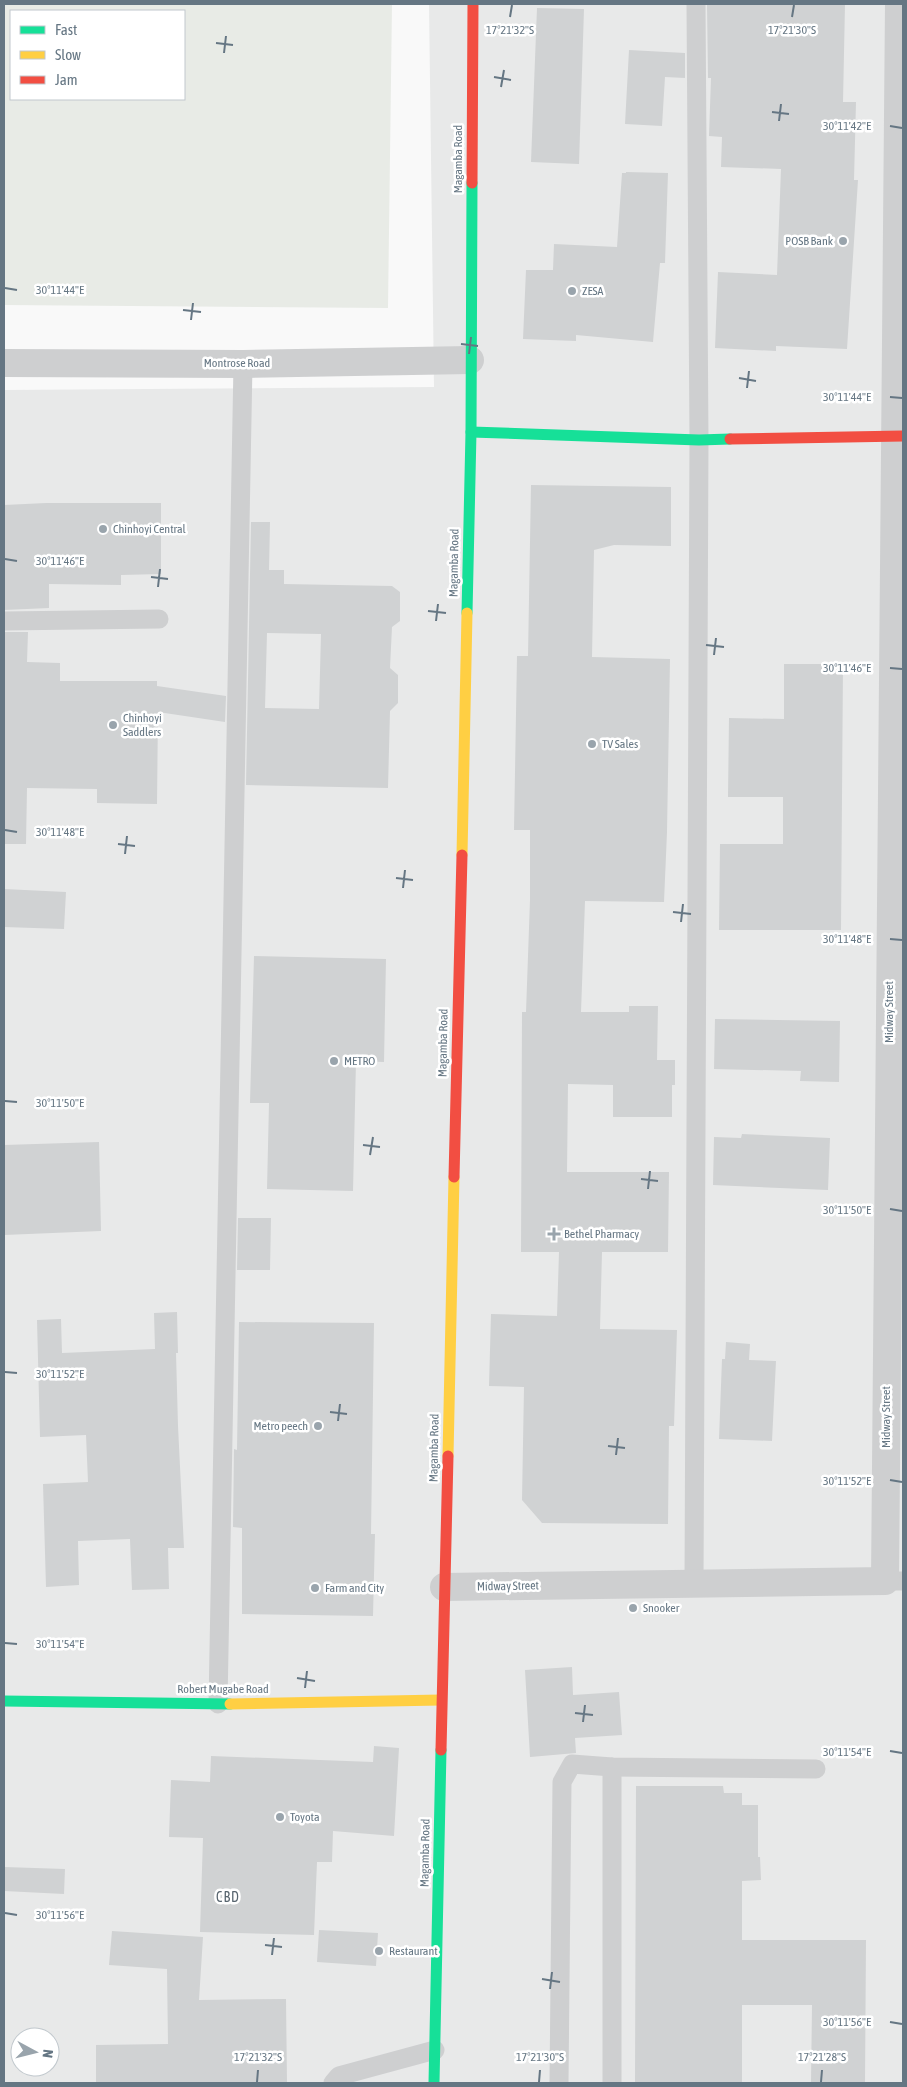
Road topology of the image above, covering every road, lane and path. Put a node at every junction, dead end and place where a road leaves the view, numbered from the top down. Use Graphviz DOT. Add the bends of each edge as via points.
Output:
graph roads {
  1 [pos="473,4"];
  2 [pos="696,4"];
  3 [pos="899,4"];
  4 [pos="470,360"];
  5 [pos="4,363"];
  6 [pos="243,364"];
  7 [pos="471,432"];
  8 [pos="898,436"];
  9 [pos="699,440"];
  10 [pos="159,620"];
  11 [pos="4,621"];
  12 [pos="894,1581"];
  13 [pos="694,1583"];
  14 [pos="444,1587"];
  15 [pos="442,1700"];
  16 [pos="4,1701"];
  17 [pos="218,1704"];
  18 [pos="612,1767"];
  19 [pos="816,1769"];
  20 [pos="435,2050"];
  21 [pos="333,2083"];
  22 [pos="434,2083"];
  23 [pos="559,2083"];
  24 [pos="612,2083"];
  1 -- 4 [label="main road, Magamba Road"];
  2 -- 9 [label="lane"];
  3 -- 8 [label="street, Midway Street"];
  4 -- 6 [label="street, Montrose Road"];
  4 -- 7 [label="main road, Magamba Road"];
  5 -- 6 [label="street, Montrose Road"];
  6 -- 17 [label="lane"];
  7 -- 9 [label="main road"];
  7 -- 14 [label="main road, Magamba Road"];
  8 -- 9 [label="main road"];
  8 -- 12 [label="street, Midway Street"];
  9 -- 13 [label="lane"];
  10 -- 11 [label="lane"];
  12 -- 13 [label="street, Midway Street"];
  13 -- 14 [label="street, Midway Street"];
  14 -- 15 [label="main road, Magamba Road"];
  15 -- 17 [label="main road, Robert Mugabe Road"];
  15 -- 20 [label="main road, Magamba Road"];
  16 -- 17 [label="main road, Robert Mugabe Road"];
  18 -- 19 [label="lane"];
  18 -- 23 [label="lane" via="572,1764 562,1782"];
  18 -- 24 [label="lane"];
  20 -- 21 [label="lane" via="340,2076"];
  20 -- 22 [label="main road, Magamba Road"];
}
